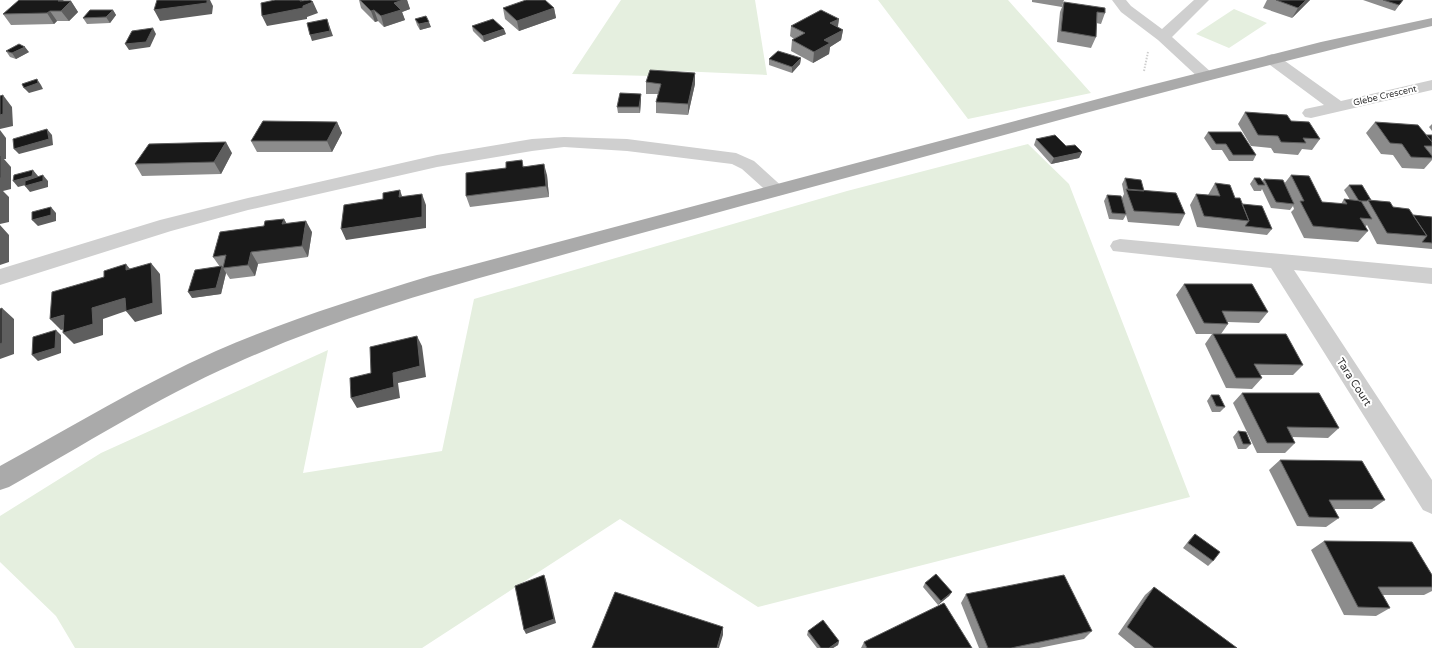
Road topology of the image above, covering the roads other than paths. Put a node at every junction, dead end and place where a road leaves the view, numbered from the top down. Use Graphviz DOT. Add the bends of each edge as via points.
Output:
graph roads {
  1 [pos="1119,0"];
  2 [pos="1202,0"];
  3 [pos="1432,22"];
  4 [pos="1163,37"];
  5 [pos="1272,59"];
  6 [pos="1206,76"];
  7 [pos="1432,86"];
  8 [pos="1338,107"];
  9 [pos="1312,113"];
  10 [pos="776,190"];
  11 [pos="1120,246"];
  12 [pos="1277,261"];
  13 [pos="1432,276"];
  14 [pos="0,277"];
  15 [pos="0,479"];
  16 [pos="1432,502"];
  1 -- 4 [label="street"];
  2 -- 4 [label="street"];
  3 -- 5 [label="main road"];
  4 -- 6 [label="street"];
  5 -- 6 [label="main road"];
  5 -- 8 [label="street, Glebe Crescent"];
  6 -- 10 [label="main road"];
  7 -- 8 [label="street, Glebe Crescent"];
  8 -- 9 [label="street, Glebe Crescent"];
  10 -- 14 [label="street" via="748,165 736,159 627,145 564,142 532,145 437,161 248,204 145,231"];
  10 -- 15 [label="main road" via="430,284 290,331 224,358 159,391"];
  11 -- 12 [label="street"];
  12 -- 13 [label="street"];
  12 -- 16 [label="street, Tara Court"];
}
